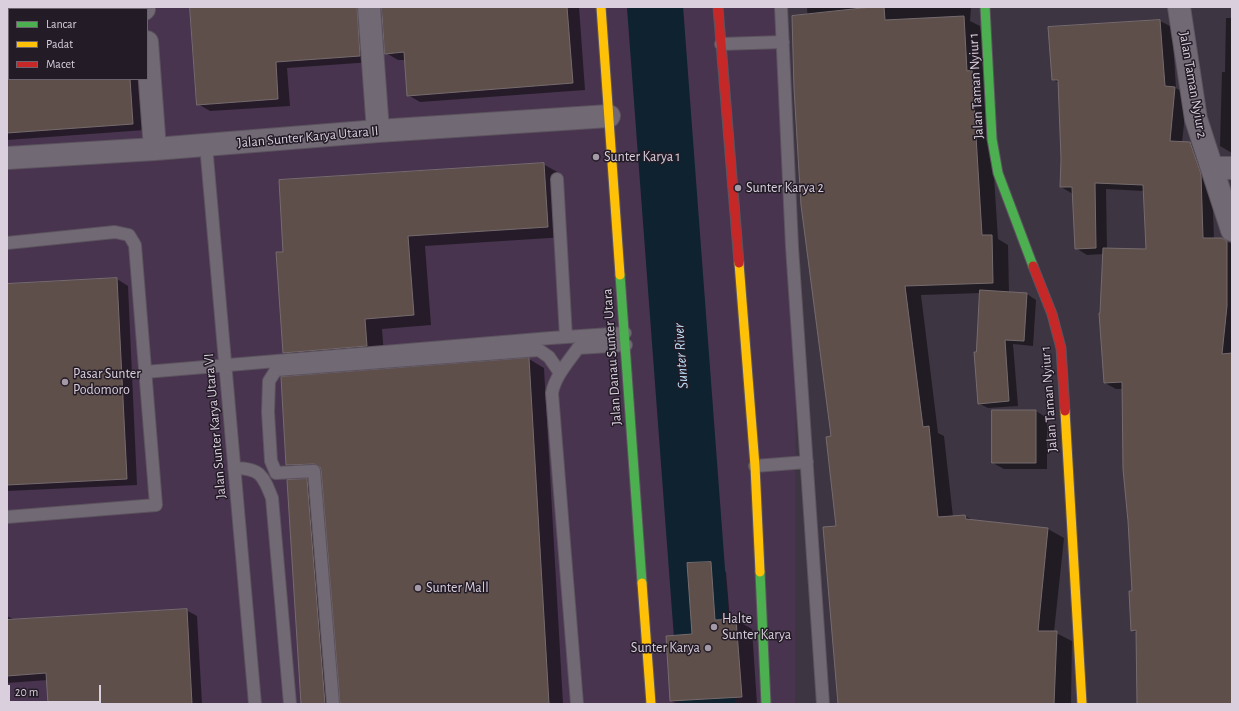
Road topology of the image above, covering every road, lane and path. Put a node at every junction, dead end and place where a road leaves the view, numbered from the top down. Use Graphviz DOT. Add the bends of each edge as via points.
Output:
graph roads {
  1 [pos="369,7"];
  2 [pos="601,7"];
  3 [pos="718,7"];
  4 [pos="781,7"];
  5 [pos="985,7"];
  6 [pos="1179,7"];
  7 [pos="782,42"];
  8 [pos="721,44"];
  9 [pos="148,55"];
  10 [pos="608,116"];
  11 [pos="378,131"];
  12 [pos="206,145"];
  13 [pos="155,149"];
  14 [pos="7,158"];
  15 [pos="1222,168"];
  16 [pos="557,178"];
  17 [pos="1232,230"];
  18 [pos="7,243"];
  19 [pos="566,337"];
  20 [pos="625,339"];
  21 [pos="225,364"];
  22 [pos="145,372"];
  23 [pos="560,373"];
  24 [pos="807,462"];
  25 [pos="755,466"];
  26 [pos="234,468"];
  27 [pos="7,516"];
  28 [pos="255,704"];
  29 [pos="290,704"];
  30 [pos="333,704"];
  31 [pos="577,704"];
  32 [pos="652,704"];
  33 [pos="766,704"];
  34 [pos="823,704"];
  35 [pos="1082,704"];
  1 -- 11 [label="street"];
  2 -- 10 [label="main road, Jalan Danau Sunter Utara"];
  3 -- 8 [label="main road"];
  4 -- 7 [label="lane"];
  5 -- 35 [label="main road, Jalan Taman Nyiur 1" via="992,139 998,173 1052,314 1061,348"];
  6 -- 15 [label="street, Jalan Taman Nyiur 2" via="1196,119"];
  7 -- 8 [label="lane"];
  7 -- 24 [label="lane" via="792,247"];
  8 -- 25 [label="main road"];
  9 -- 13 [label="street"];
  10 -- 11 [label="street, Jalan Sunter Karya Utara II"];
  10 -- 20 [label="main road, Jalan Danau Sunter Utara"];
  11 -- 12 [label="street, Jalan Sunter Karya Utara II"];
  12 -- 13 [label="street, Jalan Sunter Karya Utara II"];
  12 -- 21 [label="lane, Jalan Sunter Karya Utara VI"];
  13 -- 14 [label="street, Jalan Sunter Karya Utara II"];
  15 -- 17 [label="street, Jalan Taman Nyiur 2"];
  16 -- 19 [label="lane"];
  18 -- 22 [label="lane" via="115,232 129,235 135,245"];
  19 -- 20 [label="lane"];
  19 -- 21 [label="lane"];
  20 -- 23 [label="lane" via="578,348"];
  20 -- 32 [label="main road, Jalan Danau Sunter Utara"];
  21 -- 22 [label="lane"];
  21 -- 26 [label="lane, Jalan Sunter Karya Utara VI"];
  22 -- 27 [label="lane" via="156,505"];
  23 -- 30 [label="lane" via="549,356 539,350 276,370 269,381 271,462 276,473 314,471"];
  23 -- 31 [label="lane" via="552,393"];
  24 -- 25 [label="lane"];
  24 -- 34 [label="lane"];
  25 -- 33 [label="main road"];
  26 -- 28 [label="lane, Jalan Sunter Karya Utara VI"];
  26 -- 29 [label="lane" via="247,468 265,479 272,498"];
}
